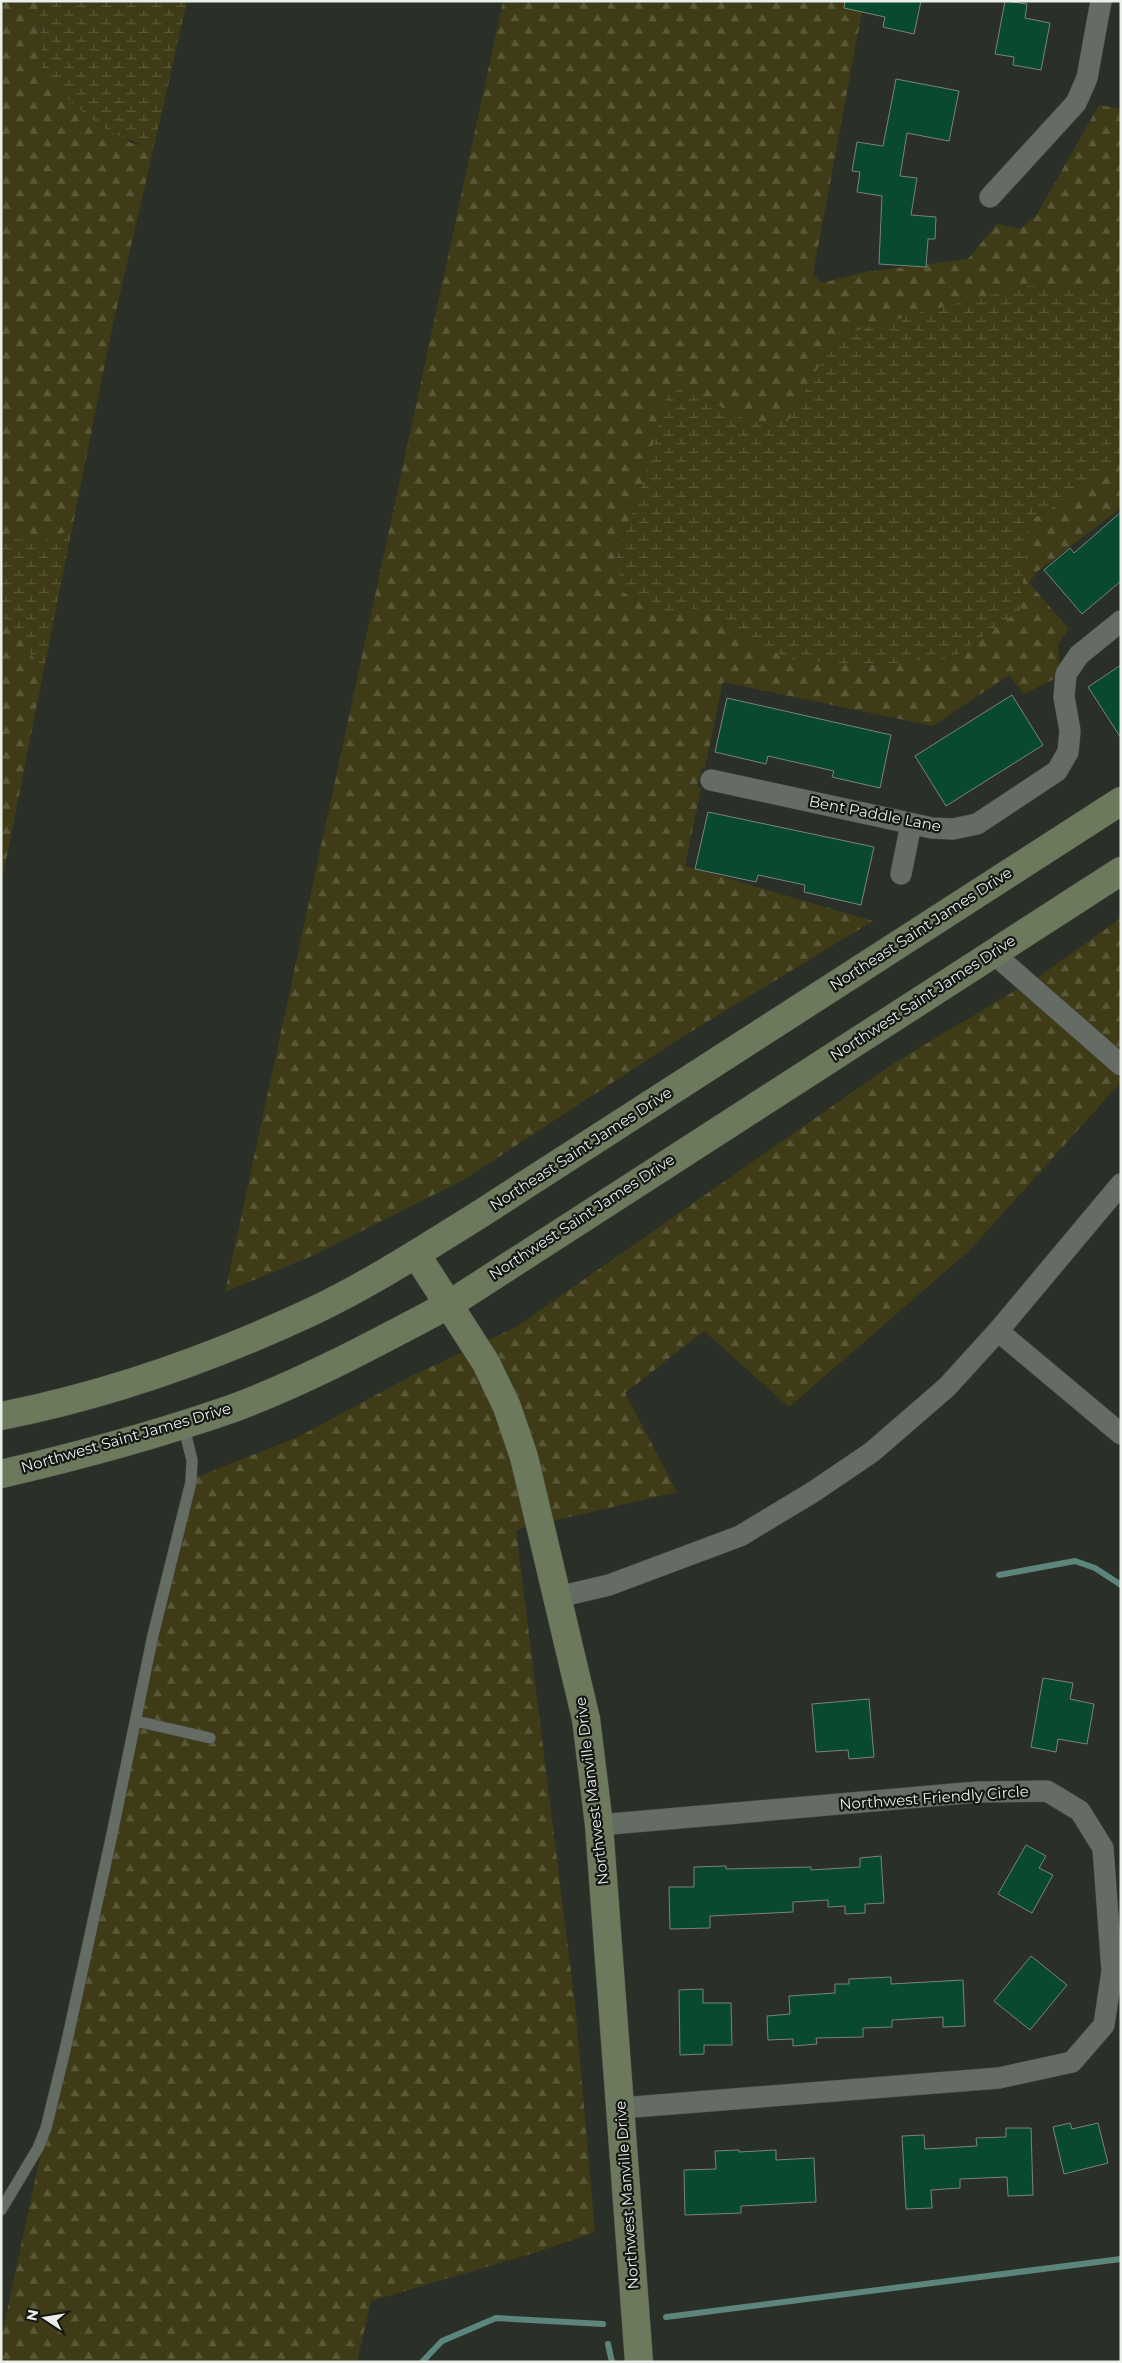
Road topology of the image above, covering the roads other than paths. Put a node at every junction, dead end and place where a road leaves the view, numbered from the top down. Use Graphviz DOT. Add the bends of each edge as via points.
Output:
graph roads {
  1 [pos="1101,1"];
  2 [pos="990,197"];
  3 [pos="1121,621"];
  4 [pos="711,780"];
  5 [pos="1121,801"];
  6 [pos="911,824"];
  7 [pos="1121,871"];
  8 [pos="901,874"];
  9 [pos="993,953"];
  10 [pos="1121,1065"];
  11 [pos="1121,1184"];
  12 [pos="416,1254"];
  13 [pos="450,1304"];
  14 [pos="998,1331"];
  15 [pos="1,1416"];
  16 [pos="183,1424"];
  17 [pos="1121,1434"];
  18 [pos="1,1474"];
  19 [pos="558,1597"];
  20 [pos="136,1721"];
  21 [pos="210,1738"];
  22 [pos="599,1825"];
  23 [pos="620,2108"];
  24 [pos="1,2210"];
  25 [pos="639,2362"];
  1 -- 2 [label="street" via="1088,78 1076,104"];
  3 -- 6 [label="street, Bent Paddle Lane" via="1079,655 1066,674 1064,697 1070,731 1068,752 1057,771 977,824 953,829"];
  4 -- 6 [label="street, Bent Paddle Lane"];
  5 -- 12 [label="main road, Northeast Saint James Drive"];
  6 -- 8 [label="street"];
  7 -- 9 [label="main road, Northwest Saint James Drive"];
  9 -- 10 [label="street"];
  9 -- 13 [label="main road, Northwest Saint James Drive"];
  11 -- 14 [label="street"];
  12 -- 13 [label="main road, Northwest Manville Drive"];
  12 -- 15 [label="main road, Northeast Saint James Drive" via="314,1310 216,1352 141,1378"];
  13 -- 16 [label="main road, Northwest Saint James Drive" via="342,1361 232,1408"];
  13 -- 19 [label="main road, Northwest Manville Drive" via="486,1363 507,1407 524,1457"];
  14 -- 17 [label="street"];
  14 -- 19 [label="street" via="947,1386 872,1452 813,1492 740,1536 609,1585"];
  16 -- 18 [label="main road, Northwest Saint James Drive" via="74,1457"];
  16 -- 20 [label="lane" via="192,1460 191,1482 153,1635"];
  19 -- 22 [label="main road, Northwest Manville Drive" via="586,1719"];
  20 -- 21 [label="lane"];
  20 -- 24 [label="lane" via="46,2128 38,2148"];
  22 -- 23 [label="main road, Northwest Manville Drive"];
  22 -- 23 [label="street, Northwest Friendly Circle" via="977,1792 1047,1791 1080,1811 1103,1848 1112,1971 1104,2025 1072,2062 999,2078"];
  23 -- 25 [label="main road, Northwest Manville Drive"];
}
